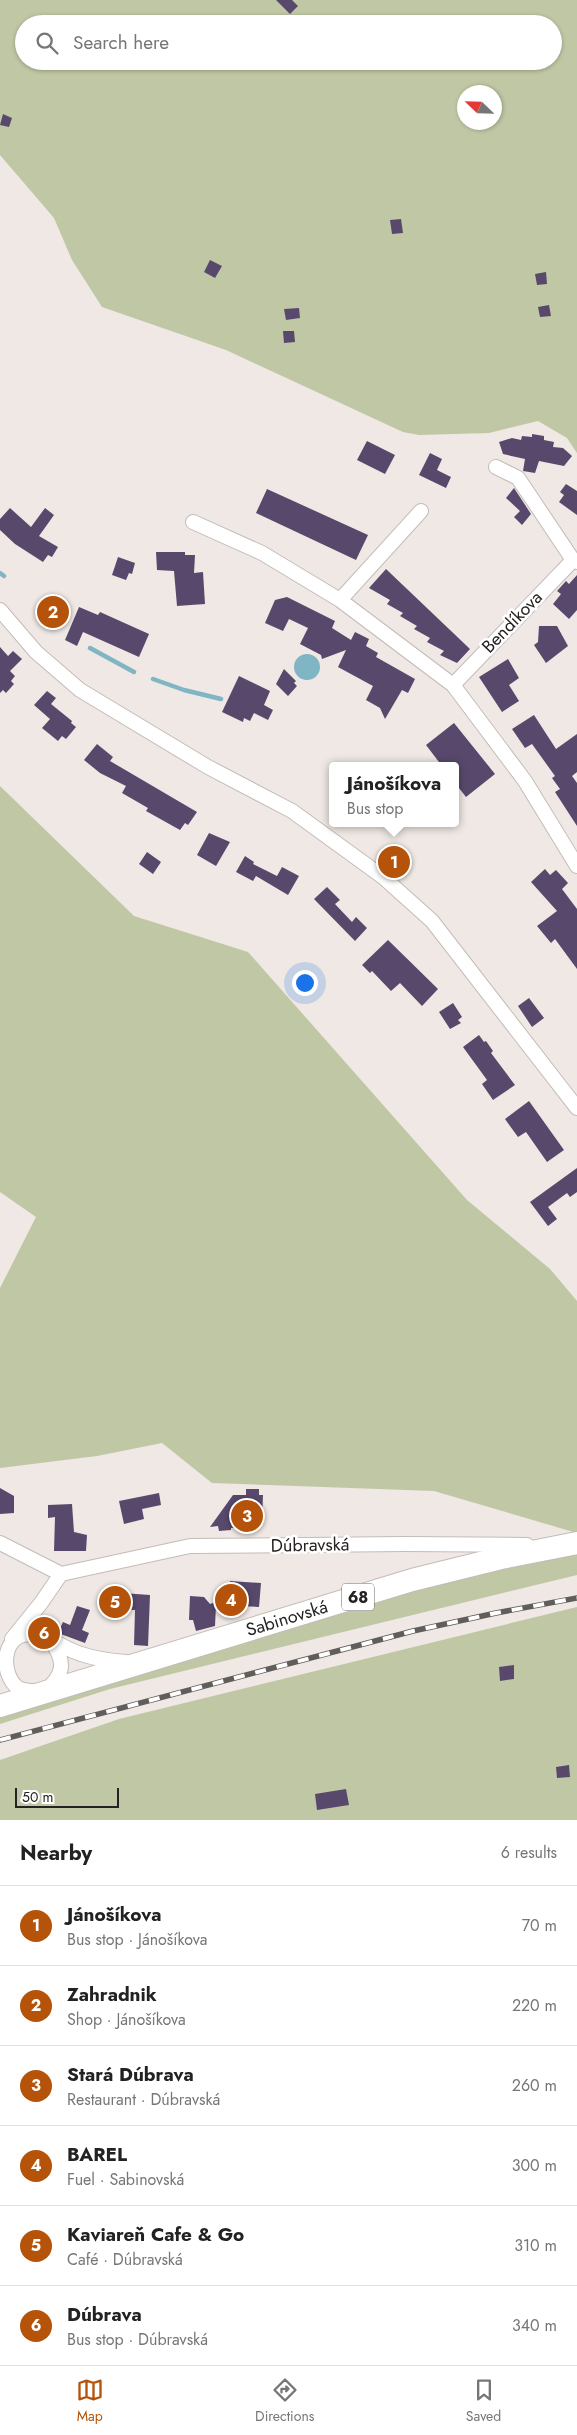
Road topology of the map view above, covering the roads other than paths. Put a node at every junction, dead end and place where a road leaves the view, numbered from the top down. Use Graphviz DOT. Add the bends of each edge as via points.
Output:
graph roads {
  1 [pos="496,466"];
  2 [pos="421,511"];
  3 [pos="193,522"];
  4 [pos="575,561"];
  5 [pos="340,600"];
  6 [pos="0,610"];
  7 [pos="452,685"];
  8 [pos="577,866"];
  9 [pos="575,1100"];
  10 [pos="0,1544"];
  11 [pos="570,1544"];
  12 [pos="61,1574"];
  13 [pos="34,1612"];
  14 [pos="47,1639"];
  15 [pos="5,1647"];
  16 [pos="143,1663"];
  17 [pos="44,1692"];
  18 [pos="0,1706"];
  1 -- 4 [label="street, Bendíkova" via="518,478"];
  2 -- 5 [label="street"];
  3 -- 5 [label="street" via="262,553"];
  4 -- 7 [label="street, Bendíkova"];
  5 -- 7 [label="street"];
  6 -- 9 [label="street" via="36,652 80,690 208,767 292,811 383,877 432,921"];
  7 -- 8 [label="street" via="525,781"];
  10 -- 12 [label="street"];
  11 -- 12 [label="street, Dúbravská" via="190,1546"];
  11 -- 16 [label="main road, Sabinovská / 68" via="428,1576"];
  12 -- 13 [label="street"];
  13 -- 14 [label="street" via="32,1623 35,1630"];
  13 -- 15 [label="street"];
  14 -- 15 [label="street" via="31,1634 21,1636"];
  14 -- 16 [label="street" via="80,1654 107,1661"];
  14 -- 17 [label="street" via="58,1651 61,1665 56,1682"];
  15 -- 17 [label="street" via="2,1668 8,1680 17,1688"];
  16 -- 17 [label="main road, Sabinovská / 68"];
  17 -- 18 [label="main road, Sabinovská / 68"];
}
